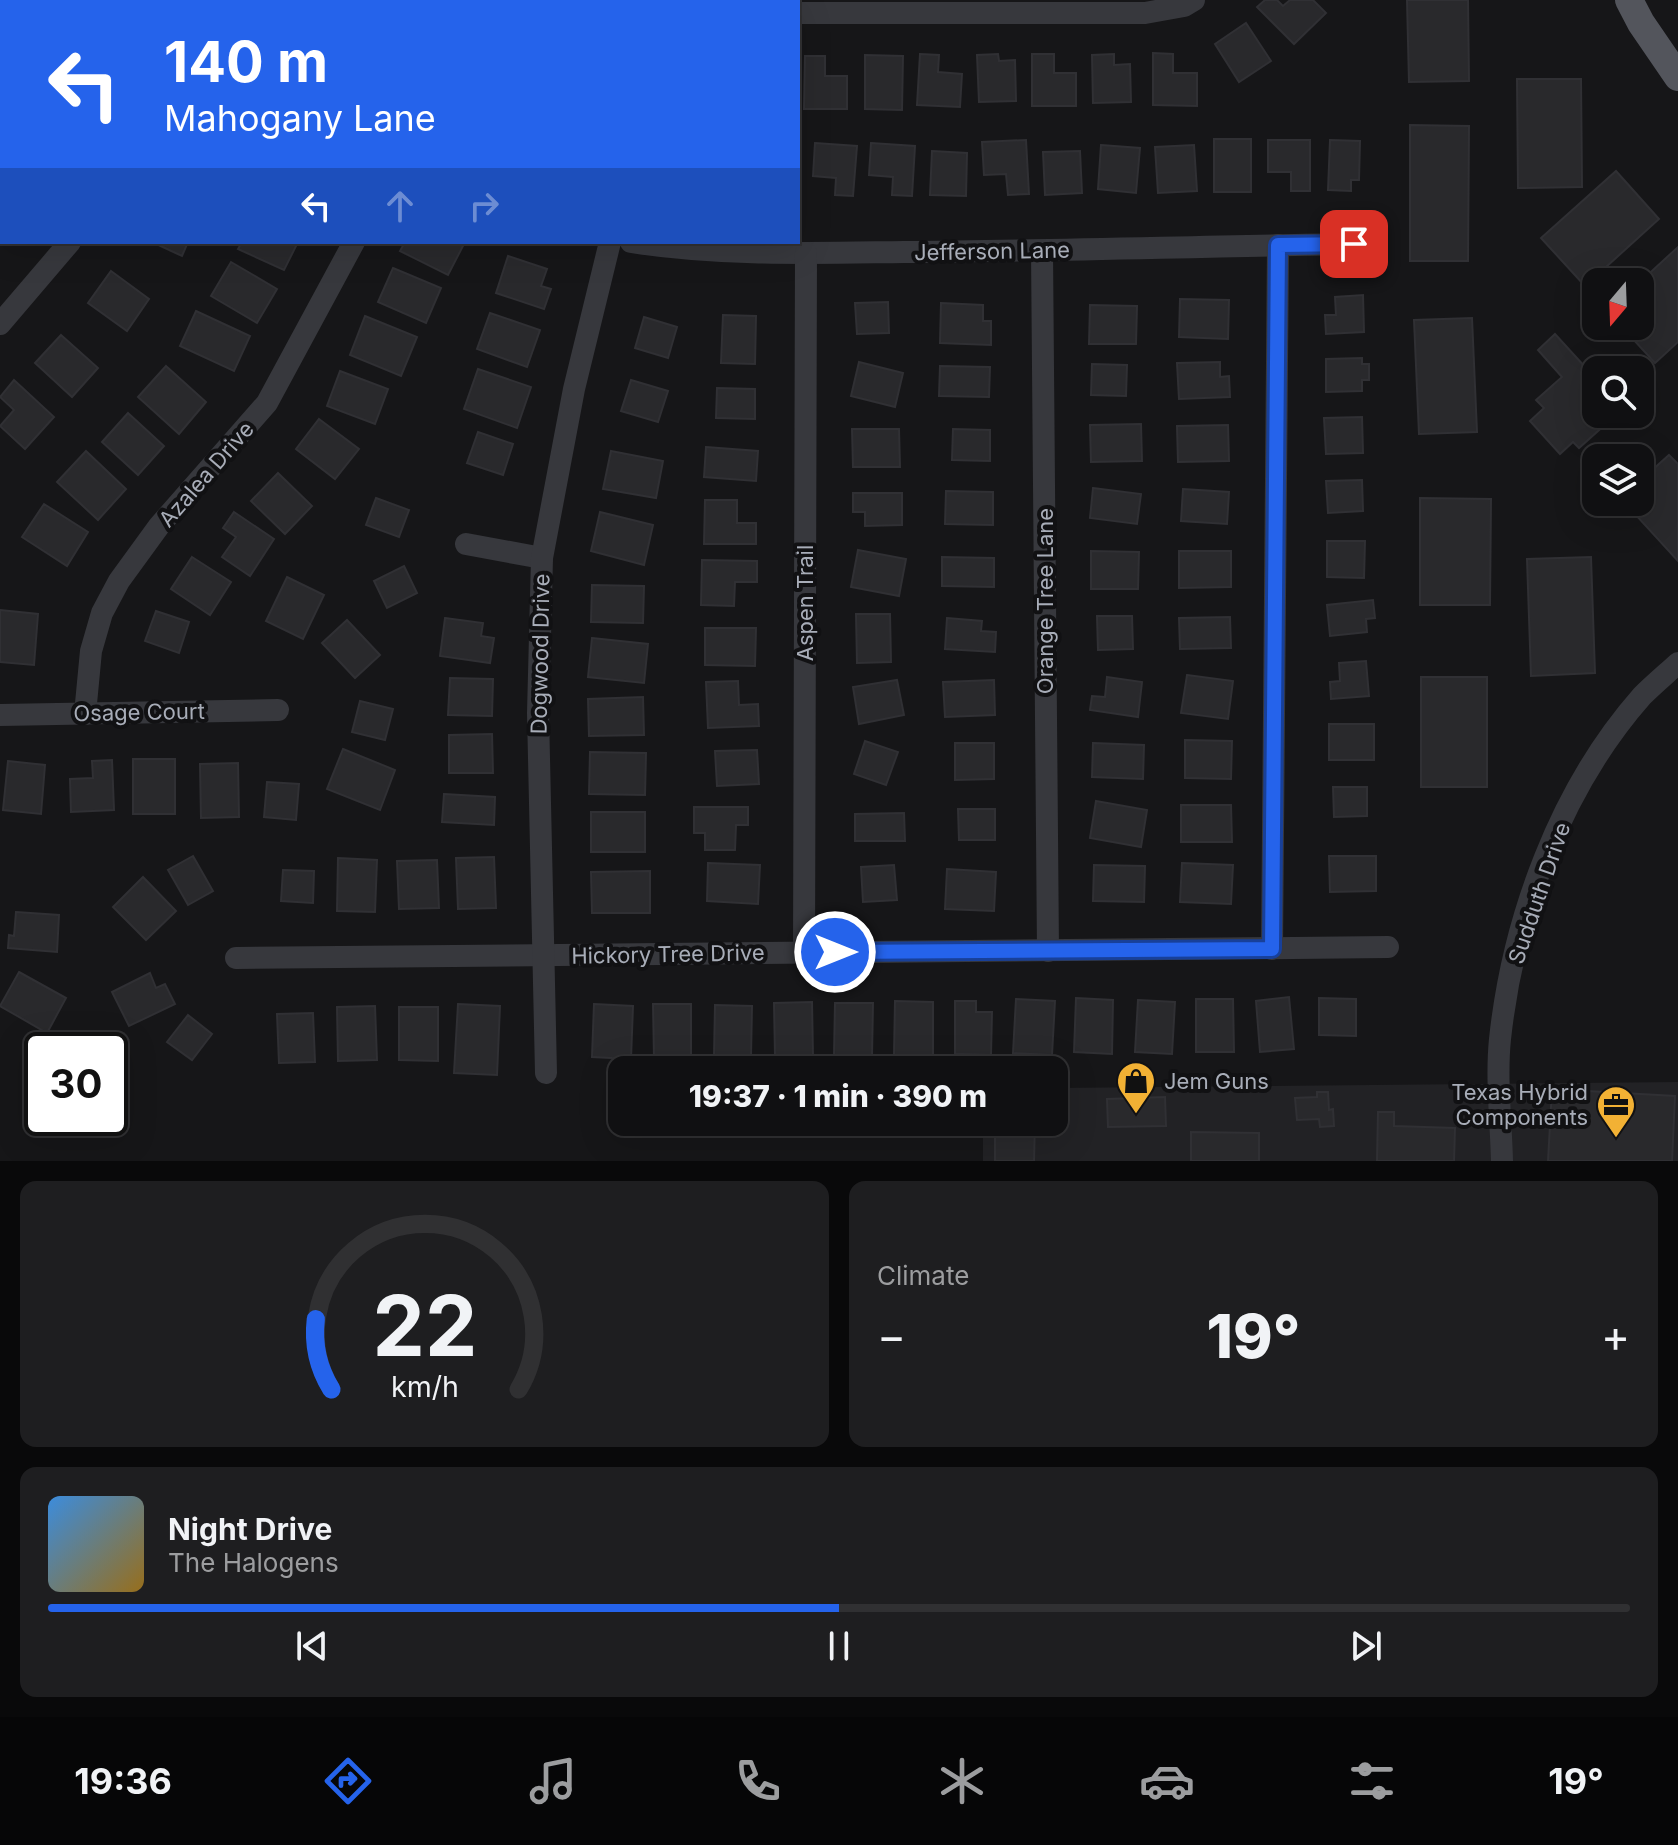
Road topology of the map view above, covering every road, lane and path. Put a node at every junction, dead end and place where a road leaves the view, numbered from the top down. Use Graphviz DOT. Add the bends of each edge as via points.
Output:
graph roads {
  1 [pos="1194,0"];
  2 [pos="1629,0"];
  3 [pos="800,13"];
  4 [pos="1678,77"];
  5 [pos="68,244"];
  6 [pos="353,244"];
  7 [pos="610,244"];
  8 [pos="644,244"];
  9 [pos="1354,244"];
  10 [pos="1278,245"];
  11 [pos="1042,251"];
  12 [pos="806,253"];
  13 [pos="0,324"];
  14 [pos="466,544"];
  15 [pos="542,558"];
  16 [pos="1678,663"];
  17 [pos="278,710"];
  18 [pos="85,714"];
  19 [pos="0,715"];
  20 [pos="1388,947"];
  21 [pos="1272,949"];
  22 [pos="1048,951"];
  23 [pos="804,953"];
  24 [pos="542,955"];
  25 [pos="236,958"];
  26 [pos="546,1073"];
  27 [pos="1502,1161"];
  1 -- 3 [label="street" via="1145,13"];
  2 -- 4 [label="main road"];
  5 -- 13 [label="street"];
  6 -- 18 [label="street, Azalea Drive" via="267,403 159,526 119,581 91,651"];
  7 -- 15 [label="street, Dogwood Drive" via="574,389"];
  8 -- 12 [label="street, Jefferson Lane"];
  9 -- 10 [label="street, Jefferson Lane"];
  10 -- 11 [label="street, Jefferson Lane"];
  10 -- 21 [label="street"];
  11 -- 12 [label="street, Jefferson Lane"];
  11 -- 22 [label="street, Orange Tree Lane"];
  12 -- 23 [label="street, Aspen Trail"];
  14 -- 15 [label="street"];
  15 -- 24 [label="street, Dogwood Drive"];
  16 -- 27 [label="street, Sudduth Drive" via="1643,696 1597,757 1554,836 1515,947 1500,1042"];
  17 -- 18 [label="street, Osage Court"];
  18 -- 19 [label="street, Osage Court"];
  20 -- 21 [label="street, Hickory Tree Drive"];
  21 -- 22 [label="street, Hickory Tree Drive"];
  22 -- 23 [label="street, Hickory Tree Drive"];
  23 -- 24 [label="street, Hickory Tree Drive"];
  24 -- 25 [label="street, Hickory Tree Drive"];
  24 -- 26 [label="street, Dogwood Drive"];
}
